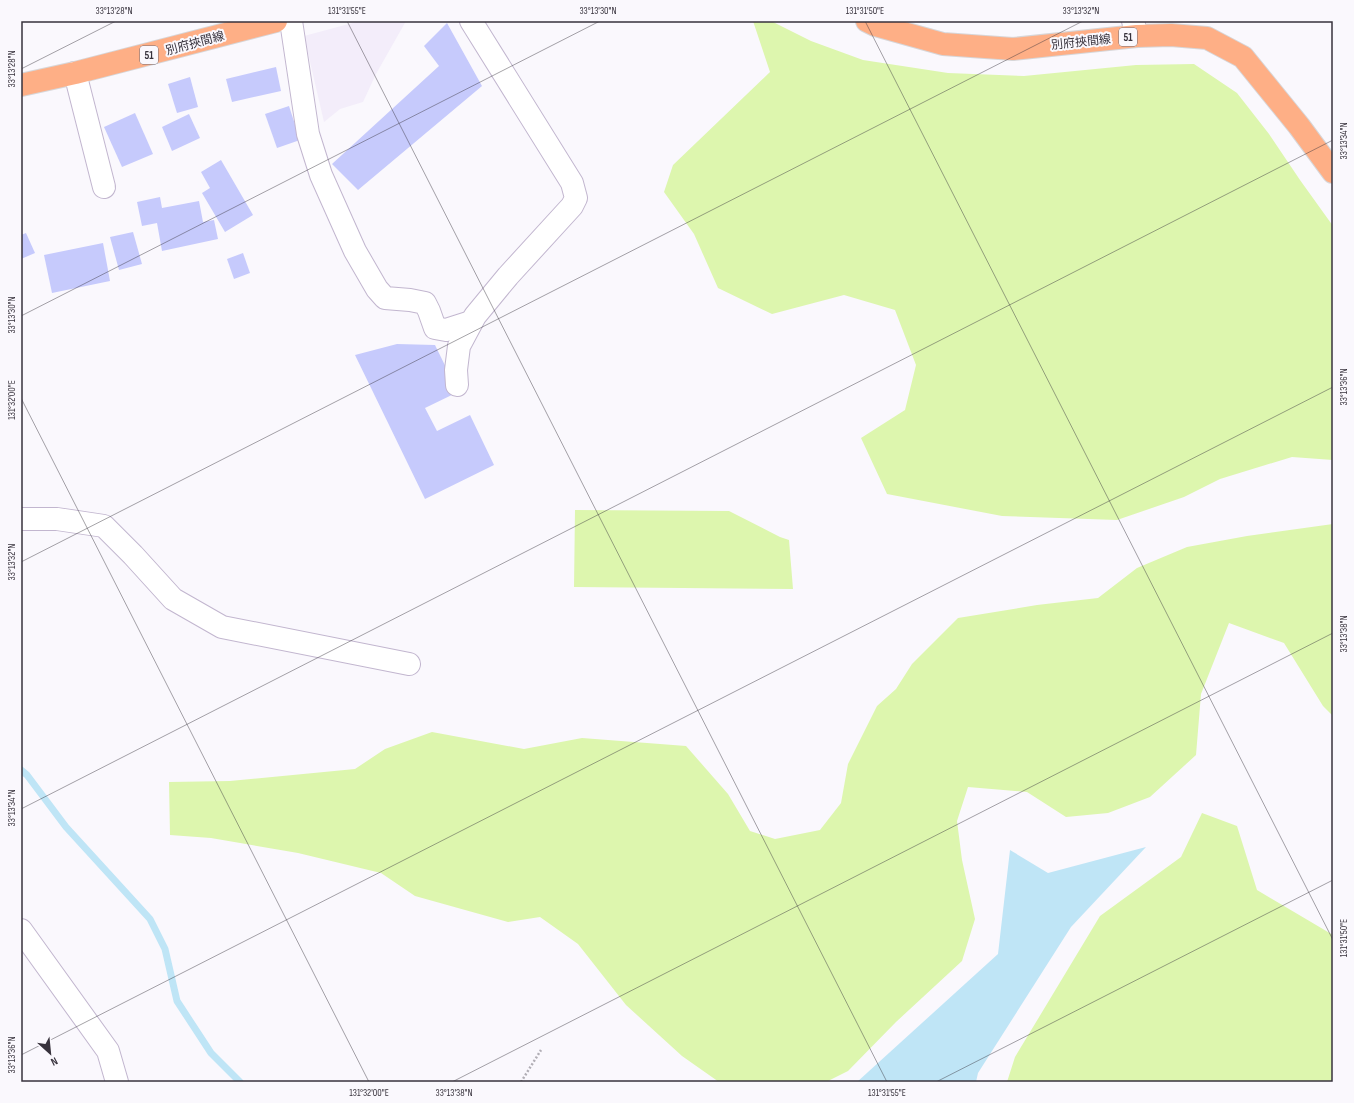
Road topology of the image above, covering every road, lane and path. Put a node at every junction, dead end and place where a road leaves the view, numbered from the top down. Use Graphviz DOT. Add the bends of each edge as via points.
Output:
graph roads {
  1 [pos="276,21"];
  2 [pos="291,21"];
  3 [pos="471,21"];
  4 [pos="868,21"];
  5 [pos="1135,28"];
  6 [pos="75,73"];
  7 [pos="21,85"];
  8 [pos="1333,172"];
  9 [pos="104,187"];
  10 [pos="471,322"];
  11 [pos="457,385"];
  12 [pos="21,519"];
  13 [pos="409,664"];
  14 [pos="21,930"];
  15 [pos="542,1050"];
  16 [pos="117,1082"];
  17 [pos="521,1082"];
  1 -- 6 [label="main road, 別府挾間線 / 51"];
  2 -- 10 [label="street" via="308,134 321,176 355,251 377,290 385,298 425,303 435,328 446,330"];
  3 -- 10 [label="street" via="572,183 576,198 572,206 508,276"];
  4 -- 5 [label="main road, 別府挾間線 / 51" via="943,44 1014,49"];
  5 -- 8 [label="main road, 別府挾間線 / 51" via="1207,38 1243,57"];
  6 -- 7 [label="main road, 別府挾間線 / 51"];
  6 -- 9 [label="street"];
  10 -- 11 [label="street" via="459,346"];
  12 -- 13 [label="street" via="57,519 104,526 173,598 222,627"];
  14 -- 16 [label="street" via="108,1051"];
  15 -- 17 [label="path"];
}
